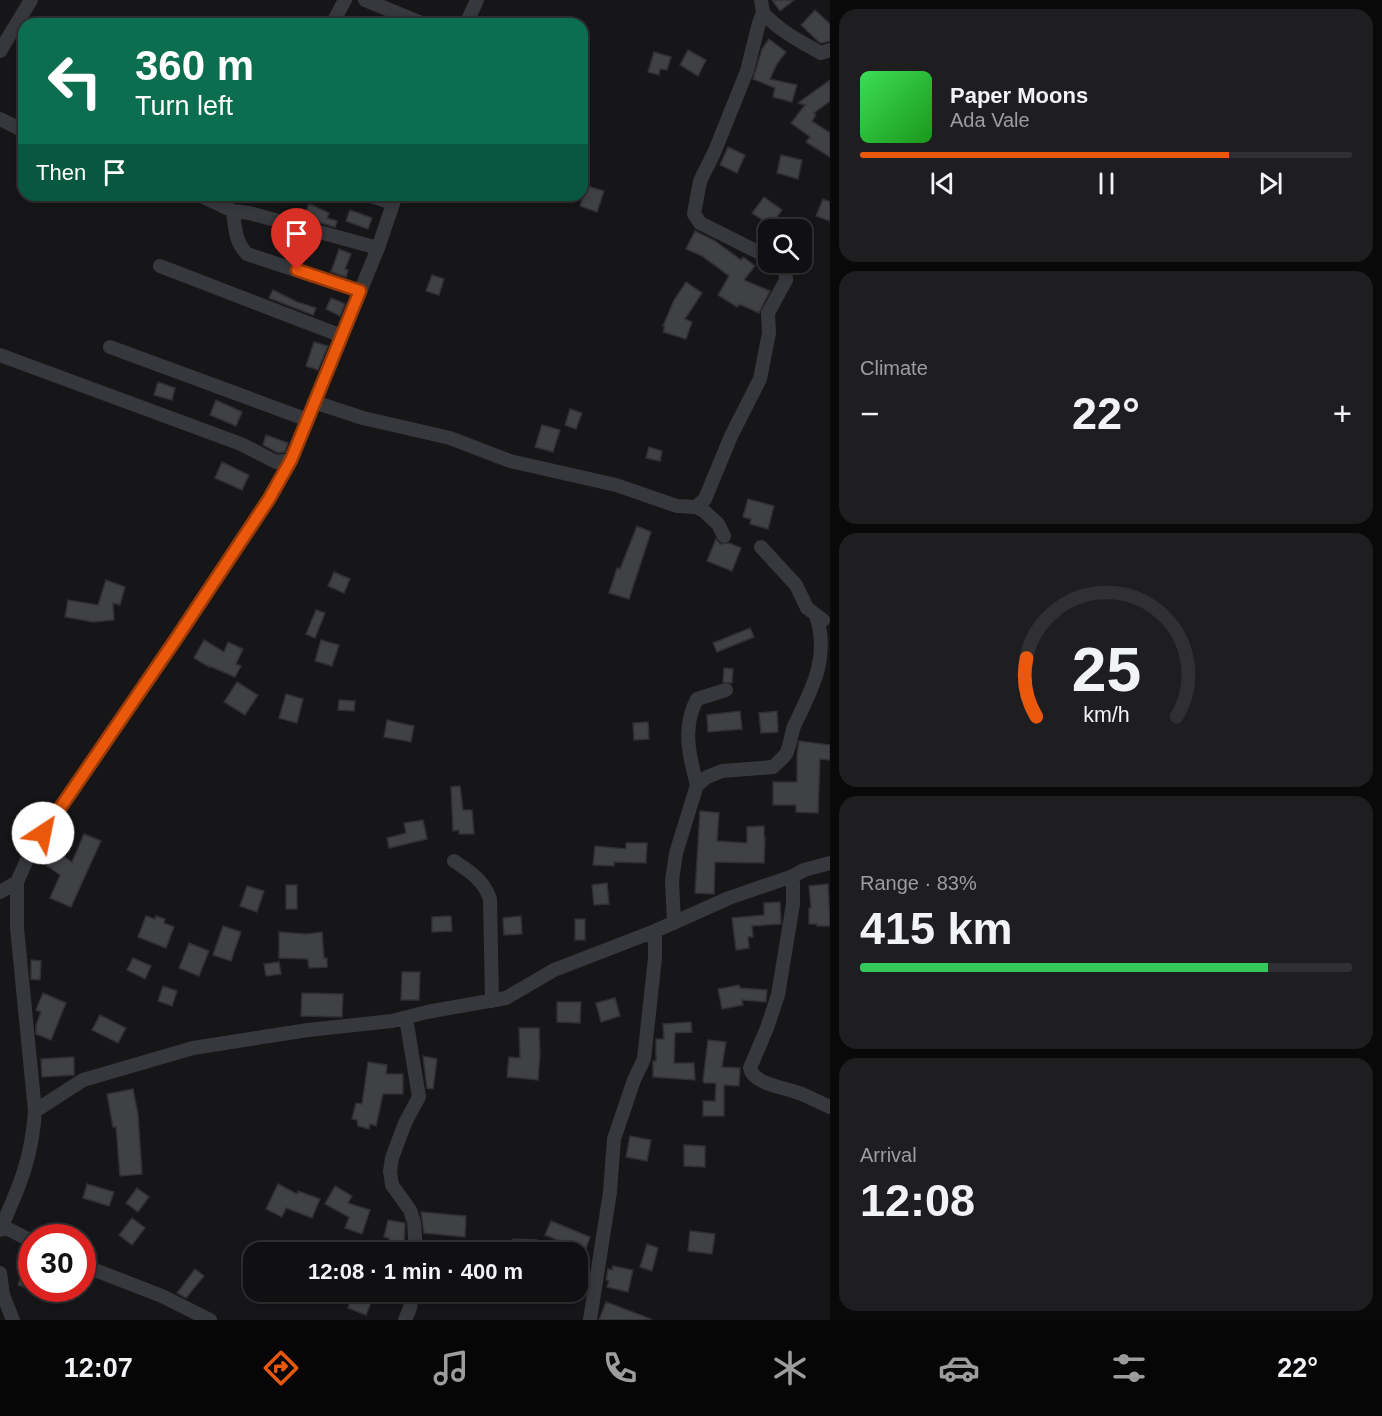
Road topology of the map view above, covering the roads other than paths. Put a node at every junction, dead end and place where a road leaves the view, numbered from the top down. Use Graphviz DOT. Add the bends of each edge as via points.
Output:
graph roads {
  1 [pos="31,0"];
  2 [pos="345,0"];
  3 [pos="365,0"];
  4 [pos="477,0"];
  5 [pos="762,6"];
  6 [pos="20,18"];
  7 [pos="335,18"];
  8 [pos="409,18"];
  9 [pos="469,18"];
  10 [pos="18,21"];
  11 [pos="830,50"];
  12 [pos="0,51"];
  13 [pos="0,119"];
  14 [pos="18,128"];
  15 [pos="212,201"];
  16 [pos="393,201"];
  17 [pos="233,211"];
  18 [pos="378,248"];
  19 [pos="758,252"];
  20 [pos="160,266"];
  21 [pos="785,273"];
  22 [pos="360,291"];
  23 [pos="342,336"];
  24 [pos="110,347"];
  25 [pos="0,355"];
  26 [pos="314,402"];
  27 [pos="308,420"];
  28 [pos="291,460"];
  29 [pos="276,462"];
  30 [pos="281,479"];
  31 [pos="696,507"];
  32 [pos="724,536"];
  33 [pos="761,547"];
  34 [pos="816,615"];
  35 [pos="830,624"];
  36 [pos="726,690"];
  37 [pos="697,785"];
  38 [pos="454,861"];
  39 [pos="830,863"];
  40 [pos="793,876"];
  41 [pos="17,882"];
  42 [pos="0,892"];
  43 [pos="674,923"];
  44 [pos="655,932"];
  45 [pos="492,1001"];
  46 [pos="406,1018"];
  47 [pos="830,1107"];
  48 [pos="35,1112"];
  49 [pos="1,1228"];
  50 [pos="18,1235"];
  51 [pos="415,1242"];
  52 [pos="96,1270"];
  53 [pos="0,1273"];
  54 [pos="1,1295"];
  55 [pos="411,1302"];
  56 [pos="13,1320"];
  57 [pos="210,1320"];
  58 [pos="405,1320"];
  59 [pos="590,1320"];
  1 -- 6 [label="street"];
  2 -- 7 [label="street"];
  3 -- 8 [label="street"];
  4 -- 9 [label="street"];
  5 -- 11 [label="street" via="775,26 798,41 820,52"];
  5 -- 19 [label="street" via="747,71 700,181 694,214 700,223"];
  10 -- 12 [label="street"];
  13 -- 14 [label="street"];
  15 -- 17 [label="street"];
  16 -- 18 [label="street"];
  17 -- 18 [label="street"];
  17 -- 22 [label="street" via="237,240 247,254"];
  18 -- 22 [label="street"];
  20 -- 23 [label="street"];
  21 -- 31 [label="street" via="786,280 768,313 769,333 760,379 705,499"];
  22 -- 23 [label="street"];
  23 -- 26 [label="street"];
  24 -- 27 [label="street"];
  25 -- 29 [label="street" via="241,444"];
  26 -- 27 [label="street"];
  26 -- 31 [label="street" via="450,438 510,461 616,485 677,506"];
  27 -- 28 [label="street"];
  28 -- 29 [label="street"];
  28 -- 30 [label="street"];
  29 -- 30 [label="street"];
  30 -- 41 [label="street" via="30,853"];
  31 -- 32 [label="street" via="717,524"];
  33 -- 34 [label="street" via="796,585 807,608"];
  34 -- 35 [label="street"];
  34 -- 37 [label="street" via="824,640 820,671 786,754 773,767 722,771"];
  36 -- 37 [label="street" via="697,699 691,711 688,753"];
  37 -- 43 [label="street" via="676,853 672,881"];
  38 -- 45 [label="street" via="474,875 490,899"];
  39 -- 40 [label="street"];
  40 -- 43 [label="street" via="729,898"];
  40 -- 47 [label="street" via="793,904 778,995 750,1068 760,1081"];
  41 -- 42 [label="street"];
  41 -- 48 [label="street" via="17,928"];
  43 -- 44 [label="street"];
  44 -- 45 [label="street" via="554,970 506,998"];
  44 -- 59 [label="street" via="644,1059 614,1139 610,1192"];
  45 -- 46 [label="street"];
  46 -- 48 [label="street" via="193,1048 83,1080"];
  46 -- 51 [label="street" via="418,1097 405,1123 390,1172 392,1185 410,1210"];
  48 -- 49 [label="street" via="34,1135 22,1182"];
  49 -- 50 [label="street"];
  52 -- 57 [label="street"];
  53 -- 54 [label="street"];
  54 -- 56 [label="street"];
  55 -- 58 [label="street"];
}
